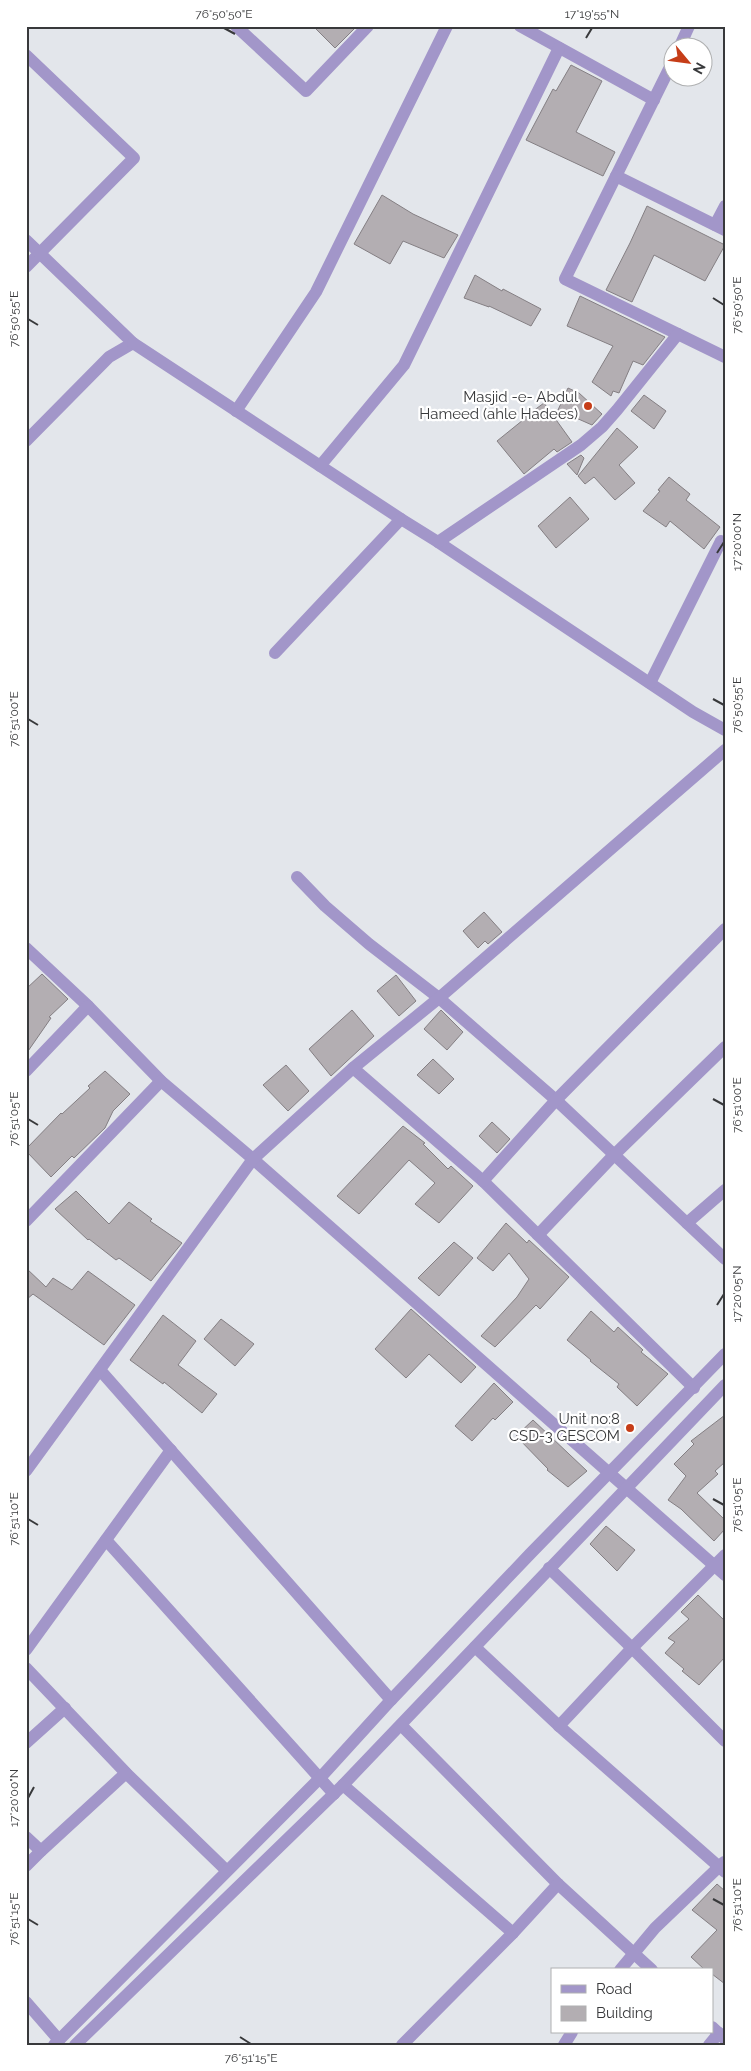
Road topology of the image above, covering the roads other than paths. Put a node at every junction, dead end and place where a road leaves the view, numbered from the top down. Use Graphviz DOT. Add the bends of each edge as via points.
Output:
graph roads {
  1 [pos="236,26"];
  2 [pos="368,26"];
  3 [pos="447,26"];
  4 [pos="520,26"];
  5 [pos="689,26"];
  6 [pos="684,38"];
  7 [pos="559,48"];
  8 [pos="26,55"];
  9 [pos="664,80"];
  10 [pos="654,100"];
  11 [pos="616,176"];
  12 [pos="725,206"];
  13 [pos="720,227"];
  14 [pos="26,240"];
  15 [pos="40,254"];
  16 [pos="26,267"];
  17 [pos="678,334"];
  18 [pos="133,343"];
  19 [pos="725,357"];
  20 [pos="236,411"];
  21 [pos="26,441"];
  22 [pos="320,466"];
  23 [pos="401,519"];
  24 [pos="724,540"];
  25 [pos="438,542"];
  26 [pos="275,653"];
  27 [pos="650,683"];
  28 [pos="725,730"];
  29 [pos="725,750"];
  30 [pos="297,877"];
  31 [pos="725,929"];
  32 [pos="26,948"];
  33 [pos="439,998"];
  34 [pos="88,1006"];
  35 [pos="725,1047"];
  36 [pos="353,1068"];
  37 [pos="26,1071"];
  38 [pos="161,1081"];
  39 [pos="556,1100"];
  40 [pos="614,1155"];
  41 [pos="253,1159"];
  42 [pos="483,1181"];
  43 [pos="725,1190"];
  44 [pos="26,1221"];
  45 [pos="687,1224"];
  46 [pos="538,1235"];
  47 [pos="725,1259"];
  48 [pos="725,1354"];
  49 [pos="100,1370"];
  50 [pos="725,1384"];
  51 [pos="694,1388"];
  52 [pos="171,1450"];
  53 [pos="26,1471"];
  54 [pos="609,1472"];
  55 [pos="627,1488"];
  56 [pos="106,1540"];
  57 [pos="725,1555"];
  58 [pos="714,1566"];
  59 [pos="548,1568"];
  60 [pos="725,1575"];
  61 [pos="475,1647"];
  62 [pos="632,1648"];
  63 [pos="26,1650"];
  64 [pos="26,1668"];
  65 [pos="391,1700"];
  66 [pos="65,1708"];
  67 [pos="401,1725"];
  68 [pos="559,1726"];
  69 [pos="725,1741"];
  70 [pos="26,1743"];
  71 [pos="126,1773"];
  72 [pos="320,1778"];
  73 [pos="343,1785"];
  74 [pos="334,1794"];
  75 [pos="26,1837"];
  76 [pos="40,1851"];
  77 [pos="26,1866"];
  78 [pos="723,1867"];
  79 [pos="226,1870"];
  80 [pos="558,1884"];
  81 [pos="513,1933"];
  82 [pos="634,1953"];
  83 [pos="622,1968"];
  84 [pos="650,1968"];
  85 [pos="26,2002"];
  86 [pos="719,2033"];
  87 [pos="571,2034"];
  88 [pos="57,2042"];
  89 [pos="75,2045"];
  90 [pos="402,2045"];
  91 [pos="564,2045"];
  92 [pos="709,2045"];
  1 -- 2 [label="street" via="306,91"];
  3 -- 20 [label="street" via="316,292"];
  4 -- 7 [label="street"];
  5 -- 6 [label="street"];
  7 -- 10 [label="street"];
  7 -- 22 [label="street" via="404,366"];
  8 -- 15 [label="street" via="134,158"];
  9 -- 10 [label="street"];
  10 -- 11 [label="street"];
  11 -- 13 [label="street"];
  11 -- 17 [label="street" via="565,279"];
  12 -- 13 [label="street"];
  14 -- 15 [label="street"];
  15 -- 16 [label="street"];
  15 -- 18 [label="street"];
  17 -- 19 [label="street"];
  17 -- 25 [label="street" via="595,433"];
  18 -- 20 [label="street"];
  18 -- 21 [label="street" via="109,357"];
  20 -- 22 [label="street"];
  22 -- 23 [label="street"];
  23 -- 25 [label="street"];
  23 -- 26 [label="street"];
  24 -- 27 [label="street"];
  25 -- 27 [label="street"];
  27 -- 28 [label="street"];
  29 -- 33 [label="street"];
  30 -- 33 [label="street" via="369,944"];
  31 -- 39 [label="street"];
  32 -- 34 [label="street"];
  33 -- 36 [label="street"];
  33 -- 39 [label="street"];
  34 -- 37 [label="street"];
  34 -- 38 [label="street"];
  35 -- 40 [label="street"];
  36 -- 41 [label="street"];
  36 -- 42 [label="street"];
  38 -- 41 [label="street"];
  38 -- 44 [label="street"];
  39 -- 40 [label="street"];
  39 -- 42 [label="street"];
  40 -- 45 [label="street"];
  40 -- 46 [label="street"];
  41 -- 49 [label="street"];
  41 -- 54 [label="street"];
  42 -- 46 [label="street"];
  43 -- 45 [label="street"];
  45 -- 47 [label="street"];
  46 -- 51 [label="street"];
  48 -- 51 [label="street"];
  49 -- 52 [label="street"];
  49 -- 53 [label="street"];
  50 -- 55 [label="street"];
  51 -- 54 [label="street"];
  52 -- 56 [label="street"];
  52 -- 65 [label="street"];
  54 -- 55 [label="street"];
  54 -- 65 [label="street"];
  55 -- 58 [label="street"];
  55 -- 59 [label="street"];
  56 -- 63 [label="street"];
  56 -- 72 [label="street"];
  57 -- 58 [label="street"];
  58 -- 60 [label="street"];
  58 -- 62 [label="street"];
  59 -- 61 [label="street"];
  59 -- 62 [label="street"];
  61 -- 67 [label="street"];
  61 -- 68 [label="street"];
  62 -- 68 [label="street"];
  62 -- 69 [label="street"];
  64 -- 66 [label="street"];
  65 -- 72 [label="street"];
  66 -- 70 [label="street"];
  66 -- 71 [label="street"];
  67 -- 73 [label="street"];
  67 -- 80 [label="street"];
  68 -- 78 [label="street"];
  71 -- 76 [label="street"];
  71 -- 79 [label="street"];
  72 -- 74 [label="street"];
  72 -- 79 [label="street"];
  73 -- 74 [label="street"];
  73 -- 81 [label="street"];
  74 -- 89 [label="street"];
  75 -- 76 [label="street"];
  76 -- 77 [label="street"];
  78 -- 82 [label="street" via="655,1928"];
  79 -- 88 [label="street"];
  80 -- 81 [label="street"];
  80 -- 82 [label="street"];
  81 -- 90 [label="street"];
  82 -- 83 [label="street"];
  82 -- 84 [label="street"];
  85 -- 88 [label="street"];
  86 -- 92 [label="street"];
  87 -- 91 [label="street"];
}
